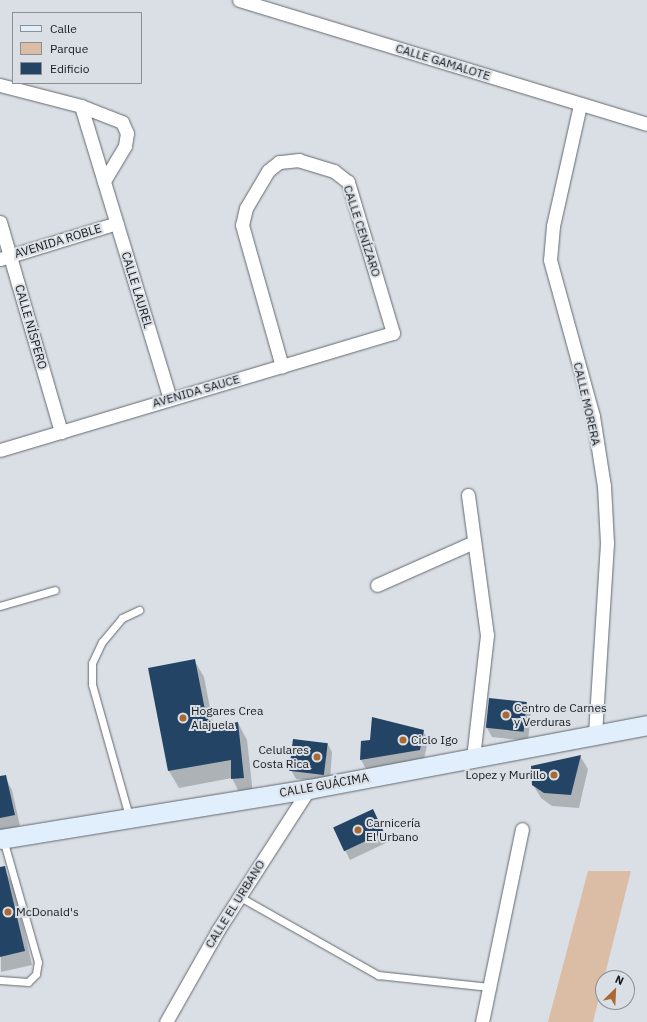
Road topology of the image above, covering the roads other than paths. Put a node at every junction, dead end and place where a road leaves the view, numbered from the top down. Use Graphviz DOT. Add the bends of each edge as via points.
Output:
graph roads {
  1 [pos="239,0"];
  2 [pos="0,85"];
  3 [pos="580,105"];
  4 [pos="81,106"];
  5 [pos="647,124"];
  6 [pos="104,181"];
  7 [pos="0,222"];
  8 [pos="117,223"];
  9 [pos="5,257"];
  10 [pos="393,333"];
  11 [pos="282,366"];
  12 [pos="170,399"];
  13 [pos="61,432"];
  14 [pos="0,450"];
  15 [pos="468,495"];
  16 [pos="474,542"];
  17 [pos="377,585"];
  18 [pos="55,590"];
  19 [pos="0,606"];
  20 [pos="138,610"];
  21 [pos="647,725"];
  22 [pos="595,734"];
  23 [pos="473,758"];
  24 [pos="309,789"];
  25 [pos="129,816"];
  26 [pos="522,829"];
  27 [pos="2,839"];
  28 [pos="240,897"];
  29 [pos="0,980"];
  30 [pos="489,987"];
  31 [pos="166,1022"];
  32 [pos="482,1022"];
  1 -- 3 [label="street, CALLE GAMALOTE"];
  2 -- 4 [label="street"];
  3 -- 5 [label="street, CALLE GAMALOTE"];
  3 -- 22 [label="street, CALLE MORERA" via="553,226 550,260 593,416 604,486 607,543"];
  4 -- 6 [label="street, CALLE LAUREL"];
  4 -- 6 [label="street" via="122,122 126,133 117,164"];
  6 -- 8 [label="street, CALLE LAUREL"];
  7 -- 9 [label="street, CALLE NÍSPERO"];
  8 -- 9 [label="street, AVENIDA ROBLE"];
  8 -- 12 [label="street, CALLE LAUREL"];
  9 -- 13 [label="street, CALLE NÍSPERO"];
  10 -- 11 [label="street, AVENIDA SAUCE"];
  10 -- 11 [label="street, CALLE CENÍZARO" via="348,182 318,164 299,160 279,162 268,171 246,208 242,225"];
  11 -- 12 [label="street, AVENIDA SAUCE"];
  12 -- 13 [label="street, AVENIDA SAUCE"];
  13 -- 14 [label="street, AVENIDA SAUCE"];
  15 -- 16 [label="street"];
  16 -- 17 [label="street"];
  16 -- 23 [label="street" via="487,635"];
  18 -- 19 [label="lane"];
  20 -- 25 [label="lane" via="122,618 102,642 92,663 92,684"];
  21 -- 22 [label="main road, CALLE GUÁCIMA"];
  22 -- 23 [label="main road, CALLE GUÁCIMA"];
  23 -- 24 [label="main road, CALLE GUÁCIMA"];
  24 -- 25 [label="main road, CALLE GUÁCIMA"];
  24 -- 28 [label="street, CALLE EL URBANO"];
  25 -- 27 [label="main road, CALLE GUÁCIMA"];
  26 -- 30 [label="street"];
  27 -- 29 [label="lane" via="38,962 36,974 28,982"];
  28 -- 30 [label="lane" via="378,975"];
  28 -- 31 [label="street, CALLE EL URBANO"];
  30 -- 32 [label="street"];
}
